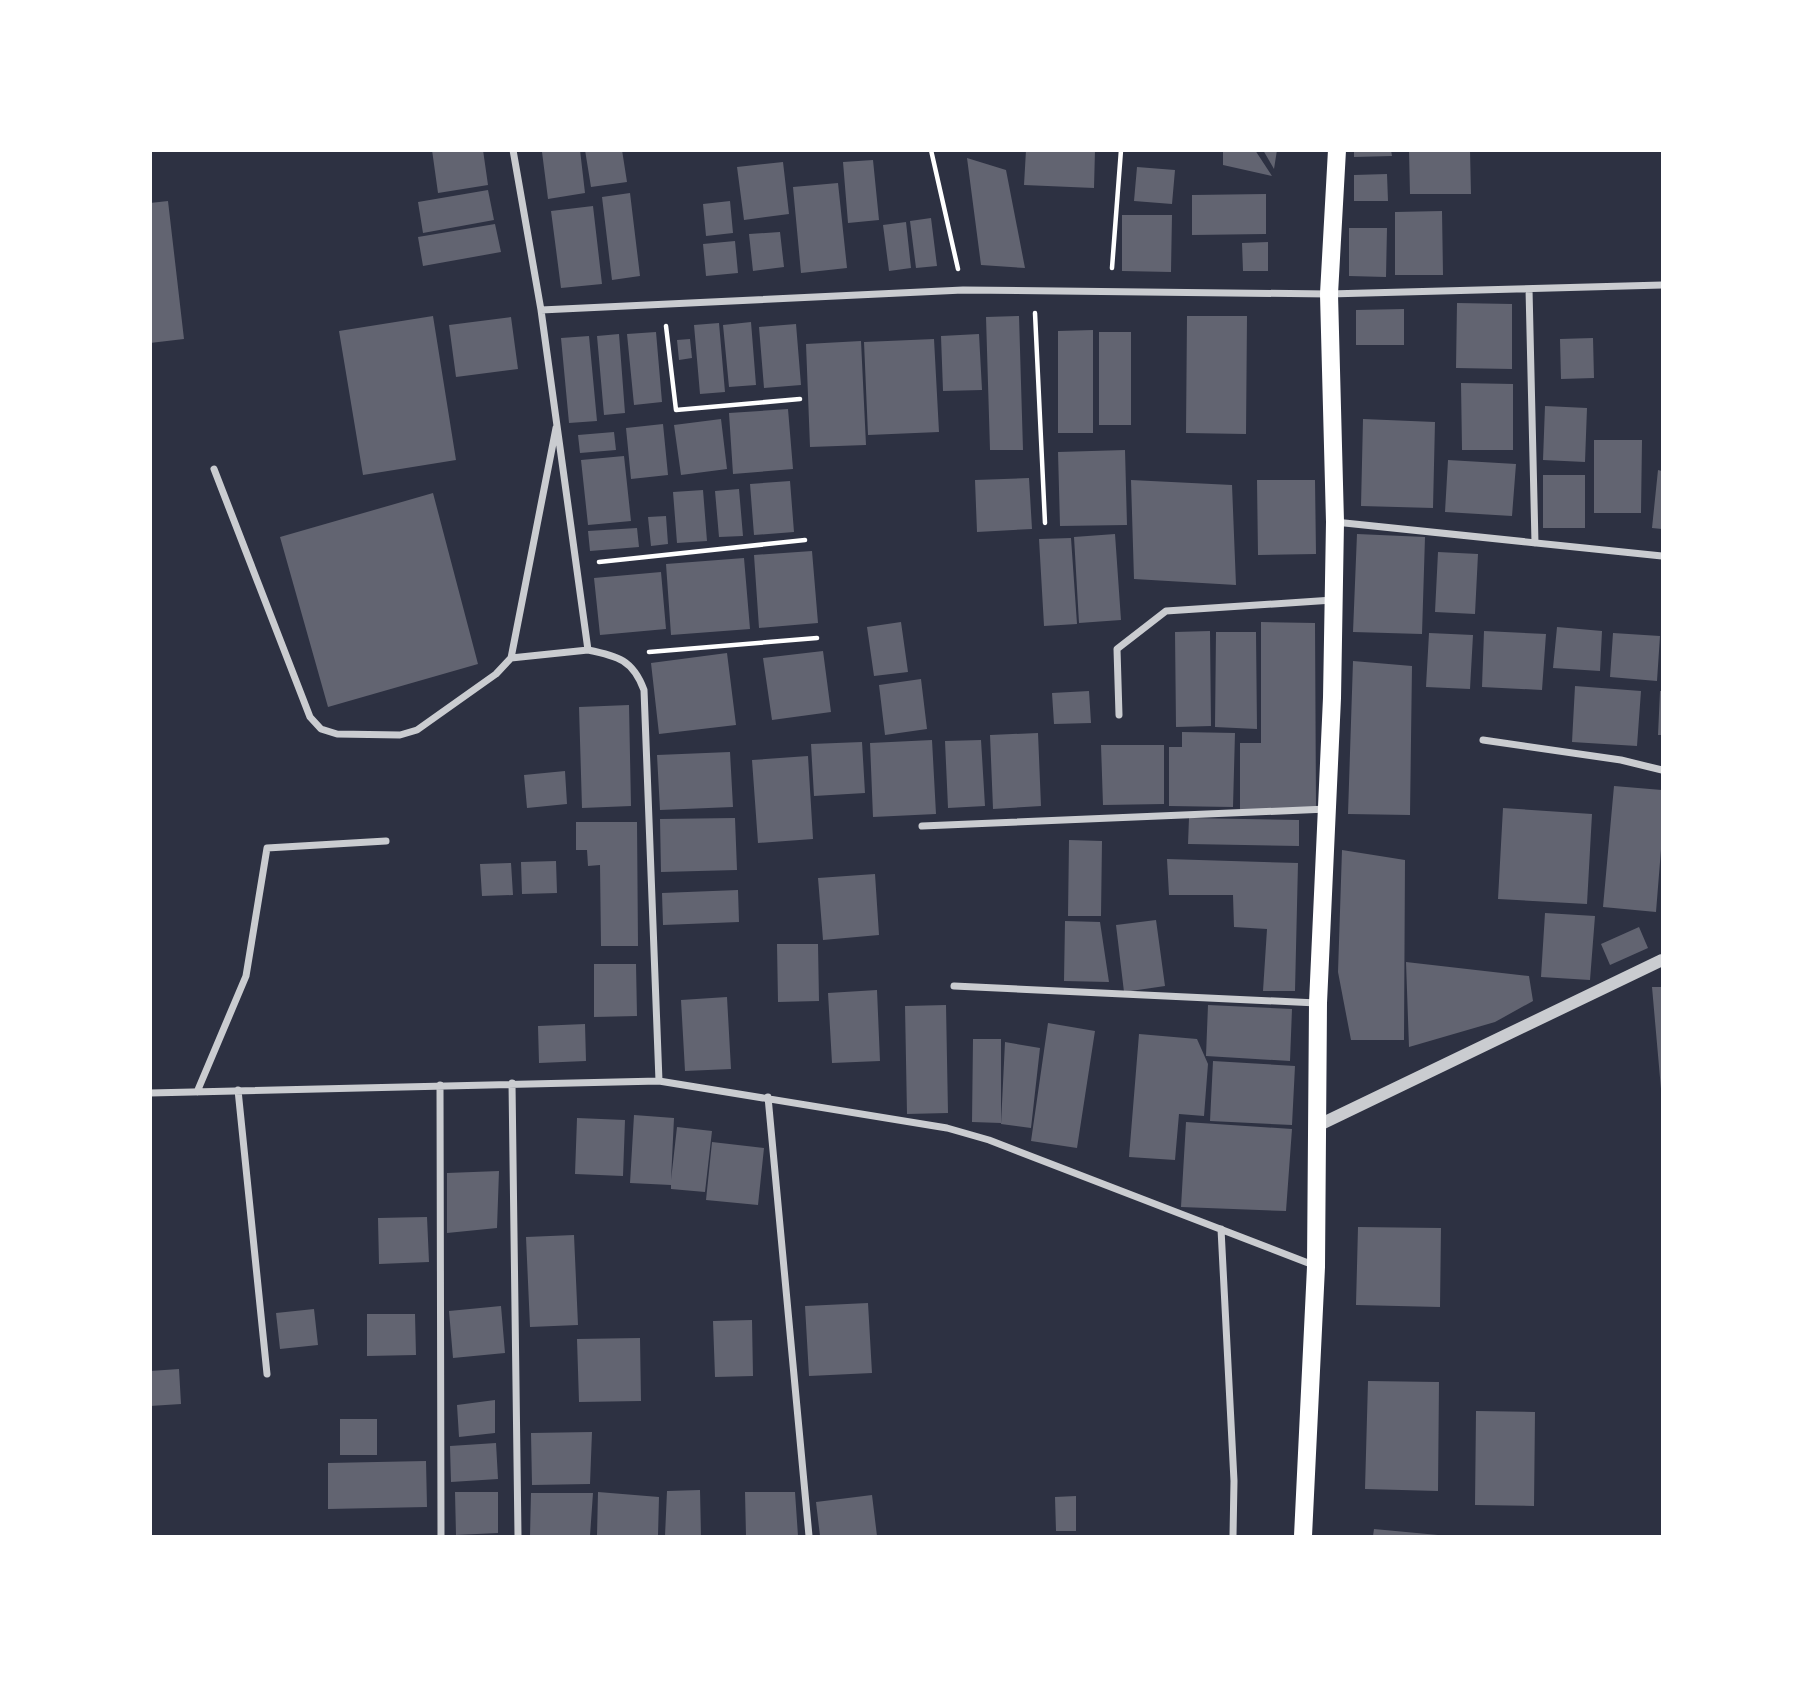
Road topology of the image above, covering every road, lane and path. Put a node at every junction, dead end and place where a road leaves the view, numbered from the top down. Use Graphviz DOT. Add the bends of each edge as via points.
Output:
graph roads {
  1 [pos="513,150"];
  2 [pos="931,150"];
  3 [pos="1121,150"];
  4 [pos="1337,150"];
  5 [pos="1662,285"];
  6 [pos="1529,289"];
  7 [pos="963,290"];
  8 [pos="1034,291"];
  9 [pos="1110,291"];
  10 [pos="1329,294"];
  11 [pos="663,304"];
  12 [pos="541,310"];
  13 [pos="800,399"];
  14 [pos="557,423"];
  15 [pos="214,469"];
  16 [pos="1335,522"];
  17 [pos="1045,523"];
  18 [pos="805,540"];
  19 [pos="1535,543"];
  20 [pos="1662,556"];
  21 [pos="578,564"];
  22 [pos="1334,600"];
  23 [pos="817,638"];
  24 [pos="588,650"];
  25 [pos="613,655"];
  26 [pos="511,658"];
  27 [pos="1119,715"];
  28 [pos="1483,740"];
  29 [pos="1662,770"];
  30 [pos="1329,809"];
  31 [pos="922,825"];
  32 [pos="386,841"];
  33 [pos="1662,960"];
  34 [pos="954,986"];
  35 [pos="1318,1003"];
  36 [pos="659,1081"];
  37 [pos="512,1083"];
  38 [pos="440,1085"];
  39 [pos="238,1090"];
  40 [pos="197,1092"];
  41 [pos="150,1093"];
  42 [pos="768,1097"];
  43 [pos="1319,1125"];
  44 [pos="1221,1229"];
  45 [pos="1316,1267"];
  46 [pos="267,1374"];
  47 [pos="442,1536"];
  48 [pos="518,1536"];
  49 [pos="809,1536"];
  50 [pos="1233,1536"];
  51 [pos="1303,1536"];
  1 -- 12 [label="street"];
  2 -- 7 [label="path"];
  3 -- 9 [label="path"];
  4 -- 10 [label="main road"];
  5 -- 6 [label="street"];
  6 -- 10 [label="street"];
  6 -- 19 [label="street"];
  7 -- 8 [label="street"];
  7 -- 11 [label="street"];
  8 -- 9 [label="street"];
  8 -- 17 [label="path"];
  9 -- 10 [label="street"];
  10 -- 16 [label="main road"];
  11 -- 12 [label="street"];
  11 -- 13 [label="path" via="676,410"];
  12 -- 14 [label="street"];
  14 -- 21 [label="street"];
  14 -- 26 [label="street"];
  15 -- 26 [label="street" via="310,717 321,729 337,734 400,736 417,730 496,674"];
  16 -- 19 [label="street"];
  16 -- 22 [label="main road"];
  18 -- 21 [label="path"];
  19 -- 20 [label="street"];
  21 -- 24 [label="street"];
  22 -- 27 [label="street" via="1166,611 1117,649"];
  22 -- 30 [label="main road"];
  23 -- 25 [label="path"];
  24 -- 25 [label="street"];
  24 -- 26 [label="street"];
  25 -- 36 [label="street" via="637,670 644,690"];
  28 -- 29 [label="street"];
  30 -- 31 [label="street"];
  30 -- 35 [label="main road"];
  32 -- 40 [label="street" via="267,848 246,976"];
  33 -- 43 [label="street"];
  34 -- 35 [label="street"];
  35 -- 43 [label="main road"];
  36 -- 37 [label="street"];
  36 -- 42 [label="street"];
  37 -- 38 [label="street"];
  37 -- 48 [label="street"];
  38 -- 39 [label="street"];
  38 -- 47 [label="street"];
  39 -- 40 [label="street"];
  39 -- 46 [label="street"];
  40 -- 41 [label="street"];
  42 -- 44 [label="street" via="947,1128 989,1140"];
  42 -- 49 [label="street"];
  43 -- 45 [label="main road"];
  44 -- 45 [label="street"];
  44 -- 50 [label="street"];
  45 -- 51 [label="main road"];
}
